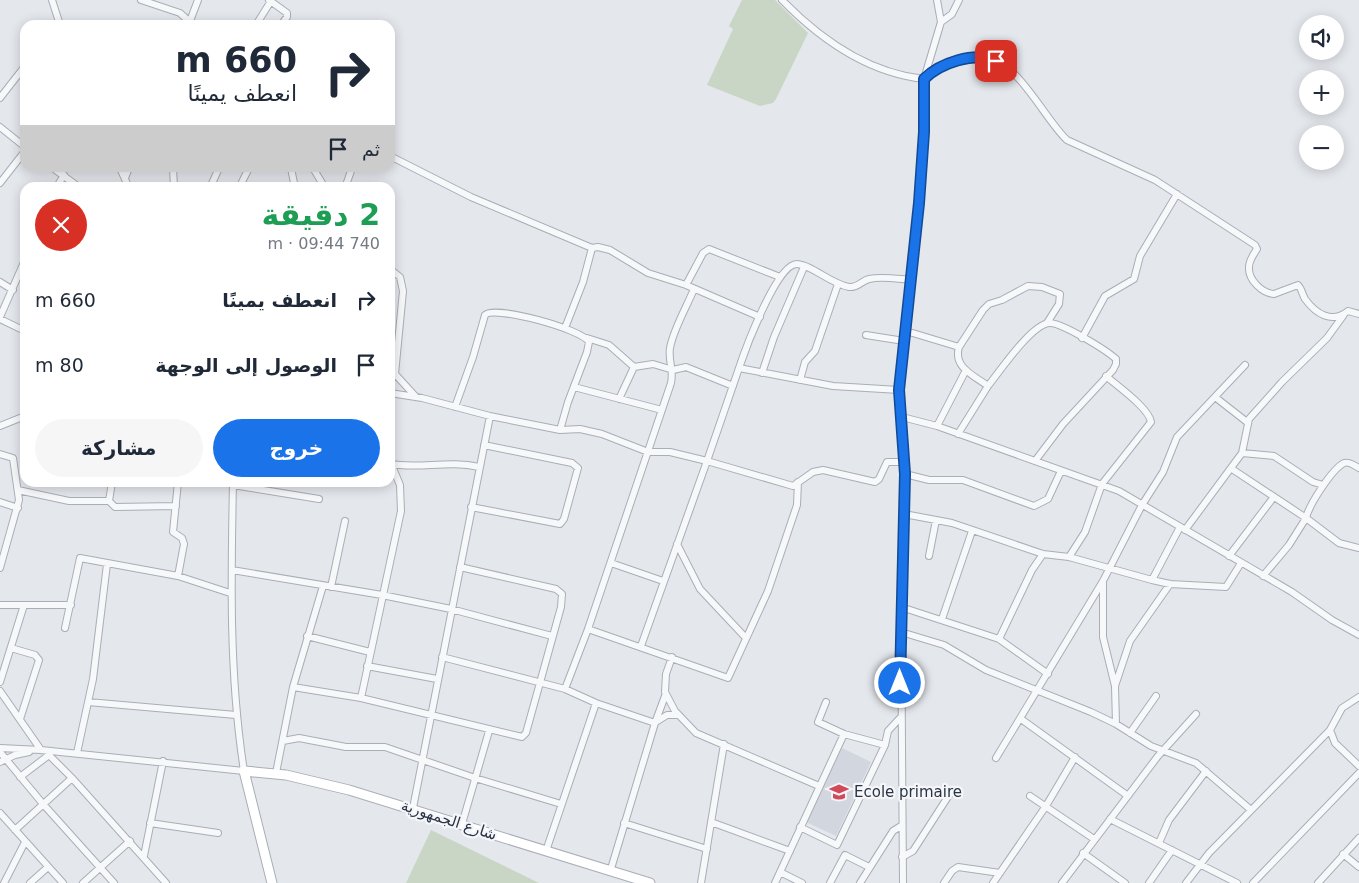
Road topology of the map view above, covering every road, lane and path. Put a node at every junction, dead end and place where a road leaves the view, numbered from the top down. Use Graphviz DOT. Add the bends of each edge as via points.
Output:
graph roads {
  1 [pos="52,0"];
  2 [pos="141,0"];
  3 [pos="198,0"];
  4 [pos="782,0"];
  5 [pos="937,0"];
  6 [pos="960,0"];
  7 [pos="270,1"];
  8 [pos="58,20"];
  9 [pos="188,20"];
  10 [pos="193,20"];
  11 [pos="259,20"];
  12 [pos="285,20"];
  13 [pos="941,22"];
  14 [pos="20,72"];
  15 [pos="924,79"];
  16 [pos="0,98"];
  17 [pos="0,127"];
  18 [pos="20,143"];
  19 [pos="20,157"];
  20 [pos="395,159"];
  21 [pos="60,172"];
  22 [pos="122,172"];
  23 [pos="127,172"];
  24 [pos="64,175"];
  25 [pos="124,178"];
  26 [pos="60,182"];
  27 [pos="73,182"];
  28 [pos="126,182"];
  29 [pos="0,183"];
  30 [pos="1178,194"];
  31 [pos="592,248"];
  32 [pos="804,267"];
  33 [pos="20,272"];
  34 [pos="395,273"];
  35 [pos="780,277"];
  36 [pos="911,280"];
  37 [pos="0,282"];
  38 [pos="838,284"];
  39 [pos="686,285"];
  40 [pos="694,289"];
  41 [pos="13,290"];
  42 [pos="1344,314"];
  43 [pos="1359,314"];
  44 [pos="760,317"];
  45 [pos="0,318"];
  46 [pos="1047,323"];
  47 [pos="20,328"];
  48 [pos="565,328"];
  49 [pos="906,332"];
  50 [pos="866,335"];
  51 [pos="587,338"];
  52 [pos="1082,338"];
  53 [pos="904,341"];
  54 [pos="959,346"];
  55 [pos="1245,365"];
  56 [pos="634,367"];
  57 [pos="739,368"];
  58 [pos="674,370"];
  59 [pos="966,370"];
  60 [pos="762,373"];
  61 [pos="396,374"];
  62 [pos="1106,376"];
  63 [pos="800,380"];
  64 [pos="733,386"];
  65 [pos="988,386"];
  66 [pos="574,387"];
  67 [pos="899,390"];
  68 [pos="395,395"];
  69 [pos="416,397"];
  70 [pos="1215,397"];
  71 [pos="619,399"];
  72 [pos="455,407"];
  73 [pos="662,410"];
  74 [pos="490,416"];
  75 [pos="902,417"];
  76 [pos="20,418"];
  77 [pos="1247,422"];
  78 [pos="0,426"];
  79 [pos="937,426"];
  80 [pos="560,430"];
  81 [pos="958,434"];
  82 [pos="484,445"];
  83 [pos="648,452"];
  84 [pos="1242,453"];
  85 [pos="0,454"];
  86 [pos="707,461"];
  87 [pos="1035,461"];
  88 [pos="905,462"];
  89 [pos="395,464"];
  90 [pos="479,467"];
  91 [pos="1359,468"];
  92 [pos="1232,469"];
  93 [pos="1061,471"];
  94 [pos="395,474"];
  95 [pos="905,474"];
  96 [pos="798,482"];
  97 [pos="1102,484"];
  98 [pos="1323,485"];
  99 [pos="111,487"];
  100 [pos="178,487"];
  101 [pos="233,487"];
  102 [pos="250,487"];
  103 [pos="18,490"];
  104 [pos="1273,498"];
  105 [pos="319,499"];
  106 [pos="110,501"];
  107 [pos="0,502"];
  108 [pos="1142,505"];
  109 [pos="176,506"];
  110 [pos="471,507"];
  111 [pos="18,508"];
  112 [pos="904,514"];
  113 [pos="1306,518"];
  114 [pos="936,520"];
  115 [pos="345,521"];
  116 [pos="1182,528"];
  117 [pos="972,531"];
  118 [pos="676,544"];
  119 [pos="1359,548"];
  120 [pos="1043,554"];
  121 [pos="929,556"];
  122 [pos="1229,556"];
  123 [pos="1070,557"];
  124 [pos="611,563"];
  125 [pos="1241,563"];
  126 [pos="107,564"];
  127 [pos="460,566"];
  128 [pos="0,568"];
  129 [pos="232,570"];
  130 [pos="1109,570"];
  131 [pos="178,576"];
  132 [pos="1263,576"];
  133 [pos="1152,580"];
  134 [pos="664,581"];
  135 [pos="1103,582"];
  136 [pos="1170,584"];
  137 [pos="323,586"];
  138 [pos="331,587"];
  139 [pos="230,593"];
  140 [pos="382,594"];
  141 [pos="0,605"];
  142 [pos="24,605"];
  143 [pos="71,605"];
  144 [pos="901,607"];
  145 [pos="451,608"];
  146 [pos="942,619"];
  147 [pos="65,628"];
  148 [pos="588,630"];
  149 [pos="901,632"];
  150 [pos="307,636"];
  151 [pos="552,636"];
  152 [pos="1359,636"];
  153 [pos="745,637"];
  154 [pos="999,639"];
  155 [pos="641,646"];
  156 [pos="11,648"];
  157 [pos="370,652"];
  158 [pos="442,657"];
  159 [pos="672,658"];
  160 [pos="367,666"];
  161 [pos="1048,674"];
  162 [pos="437,679"];
  163 [pos="0,682"];
  164 [pos="540,682"];
  165 [pos="1114,686"];
  166 [pos="293,687"];
  167 [pos="565,689"];
  168 [pos="0,691"];
  169 [pos="665,692"];
  170 [pos="1037,692"];
  171 [pos="1156,696"];
  172 [pos="1359,697"];
  173 [pos="361,698"];
  174 [pos="88,702"];
  175 [pos="826,702"];
  176 [pos="596,703"];
  177 [pos="1196,714"];
  178 [pos="236,715"];
  179 [pos="678,715"];
  180 [pos="430,716"];
  181 [pos="900,718"];
  182 [pos="1021,718"];
  183 [pos="20,719"];
  184 [pos="655,723"];
  185 [pos="1116,724"];
  186 [pos="1330,730"];
  187 [pos="489,731"];
  188 [pos="1130,733"];
  189 [pos="844,734"];
  190 [pos="283,741"];
  191 [pos="724,744"];
  192 [pos="884,745"];
  193 [pos="0,748"];
  194 [pos="42,750"];
  195 [pos="1162,751"];
  196 [pos="0,752"];
  197 [pos="50,753"];
  198 [pos="77,753"];
  199 [pos="1076,757"];
  200 [pos="996,758"];
  201 [pos="2,761"];
  202 [pos="421,761"];
  203 [pos="163,762"];
  204 [pos="1359,766"];
  205 [pos="244,771"];
  206 [pos="1206,771"];
  207 [pos="265,772"];
  208 [pos="276,773"];
  209 [pos="1359,774"];
  210 [pos="20,777"];
  211 [pos="72,778"];
  212 [pos="475,778"];
  213 [pos="820,786"];
  214 [pos="248,791"];
  215 [pos="951,792"];
  216 [pos="1030,796"];
  217 [pos="1128,796"];
  218 [pos="43,804"];
  219 [pos="560,804"];
  220 [pos="1046,806"];
  221 [pos="413,808"];
  222 [pos="1251,810"];
  223 [pos="0,814"];
  224 [pos="1110,819"];
  225 [pos="711,822"];
  226 [pos="150,823"];
  227 [pos="624,823"];
  228 [pos="462,824"];
  229 [pos="901,826"];
  230 [pos="800,827"];
  231 [pos="15,830"];
  232 [pos="218,833"];
  233 [pos="1359,838"];
  234 [pos="1094,839"];
  235 [pos="130,841"];
  236 [pos="26,842"];
  237 [pos="1159,843"];
  238 [pos="837,845"];
  239 [pos="706,849"];
  240 [pos="1172,850"];
  241 [pos="546,851"];
  242 [pos="790,851"];
  243 [pos="1083,853"];
  244 [pos="1343,854"];
  245 [pos="845,855"];
  246 [pos="144,856"];
  247 [pos="902,857"];
  248 [pos="1201,865"];
  249 [pos="48,867"];
  250 [pos="100,867"];
  251 [pos="869,867"];
  252 [pos="1359,867"];
  253 [pos="610,872"];
  254 [pos="780,872"];
  255 [pos="1000,873"];
  256 [pos="4,883"];
  257 [pos="30,883"];
  258 [pos="63,883"];
  259 [pos="83,883"];
  260 [pos="114,883"];
  261 [pos="166,883"];
  262 [pos="272,883"];
  263 [pos="650,883"];
  264 [pos="700,883"];
  265 [pos="776,883"];
  266 [pos="802,883"];
  267 [pos="830,883"];
  268 [pos="860,883"];
  269 [pos="903,883"];
  270 [pos="944,883"];
  271 [pos="994,883"];
  272 [pos="1062,883"];
  273 [pos="1125,883"];
  274 [pos="1149,883"];
  275 [pos="1186,883"];
  276 [pos="1236,883"];
  277 [pos="1253,883"];
  278 [pos="1318,883"];
  1 -- 8 [label="street"];
  2 -- 9 [label="street"];
  3 -- 10 [label="street"];
  4 -- 15 [label="street" via="811,29 874,67"];
  5 -- 13 [label="street"];
  6 -- 13 [label="street" via="952,14"];
  7 -- 11 [label="street"];
  7 -- 12 [label="street" via="287,14"];
  13 -- 15 [label="street"];
  14 -- 16 [label="street"];
  15 -- 30 [label="street" via="940,66 978,57 990,58 1010,71 1034,96 1067,140 1155,180"];
  15 -- 36 [label="street" via="924,132"];
  17 -- 18 [label="street"];
  19 -- 29 [label="street"];
  20 -- 31 [label="street" via="471,197"];
  21 -- 24 [label="street"];
  22 -- 25 [label="street"];
  23 -- 25 [label="street"];
  24 -- 26 [label="street"];
  24 -- 27 [label="street"];
  25 -- 28 [label="street"];
  30 -- 42 [label="street" via="1256,246 1249,266 1251,277 1259,287 1274,294 1298,285 1306,300 1326,315 1333,318"];
  30 -- 52 [label="street" via="1140,256 1134,278 1105,296"];
  31 -- 39 [label="street" via="610,250 641,269"];
  31 -- 48 [label="street"];
  32 -- 35 [label="street" via="794,264"];
  32 -- 38 [label="street"];
  32 -- 60 [label="street"];
  33 -- 41 [label="street"];
  34 -- 61 [label="street" via="400,277 403,291"];
  35 -- 39 [label="street" via="709,249 703,253"];
  35 -- 44 [label="street"];
  36 -- 38 [label="street" via="875,278 854,287"];
  36 -- 49 [label="street"];
  37 -- 41 [label="street"];
  38 -- 63 [label="street" via="815,351 805,362"];
  39 -- 40 [label="street"];
  40 -- 44 [label="street"];
  40 -- 58 [label="street" via="670,346"];
  41 -- 45 [label="street"];
  42 -- 43 [label="street" via="1349,311"];
  42 -- 77 [label="street" via="1327,338"];
  44 -- 57 [label="street"];
  45 -- 47 [label="street"];
  46 -- 52 [label="street" via="1057,324"];
  46 -- 54 [label="street" via="1059,304 1060,294 1028,286 987,305"];
  46 -- 65 [label="street" via="1033,332"];
  48 -- 51 [label="street"];
  48 -- 72 [label="street" via="510,314 487,312"];
  49 -- 53 [label="street"];
  49 -- 54 [label="street"];
  50 -- 53 [label="street"];
  51 -- 56 [label="street" via="609,345"];
  51 -- 66 [label="street" via="589,347"];
  52 -- 62 [label="street" via="1103,348 1116,359 1116,364"];
  53 -- 67 [label="street"];
  54 -- 59 [label="street" via="957,360"];
  55 -- 70 [label="street"];
  56 -- 58 [label="street" via="659,364"];
  56 -- 71 [label="street"];
  57 -- 60 [label="street"];
  57 -- 64 [label="street"];
  58 -- 64 [label="street" via="686,367"];
  58 -- 73 [label="street"];
  59 -- 65 [label="street"];
  59 -- 79 [label="street"];
  60 -- 63 [label="street"];
  61 -- 69 [label="street"];
  62 -- 87 [label="street"];
  62 -- 97 [label="street" via="1151,420 1147,430"];
  63 -- 67 [label="street" via="833,386"];
  64 -- 86 [label="street"];
  65 -- 81 [label="street"];
  66 -- 71 [label="street"];
  66 -- 80 [label="street"];
  67 -- 75 [label="street"];
  68 -- 69 [label="street"];
  69 -- 72 [label="street"];
  70 -- 77 [label="street"];
  70 -- 108 [label="street" via="1178,438 1163,472"];
  71 -- 73 [label="street"];
  72 -- 74 [label="street"];
  73 -- 83 [label="street"];
  74 -- 80 [label="street"];
  74 -- 82 [label="street"];
  75 -- 79 [label="street"];
  75 -- 88 [label="street"];
  76 -- 78 [label="street"];
  77 -- 84 [label="street"];
  79 -- 81 [label="street"];
  80 -- 83 [label="street" via="602,434"];
  81 -- 87 [label="street"];
  82 -- 90 [label="street"];
  82 -- 110 [label="street" via="572,463 578,468 560,524"];
  83 -- 86 [label="street" via="683,454"];
  83 -- 124 [label="street"];
  84 -- 92 [label="street"];
  84 -- 98 [label="street" via="1274,456 1313,482"];
  85 -- 103 [label="street" via="12,458"];
  86 -- 96 [label="street" via="791,486"];
  86 -- 118 [label="street"];
  87 -- 93 [label="street"];
  88 -- 95 [label="street"];
  88 -- 96 [label="street" via="887,462 876,482 823,470 813,472"];
  89 -- 90 [label="street"];
  90 -- 110 [label="street"];
  91 -- 98 [label="street" via="1345,463"];
  92 -- 104 [label="street"];
  92 -- 116 [label="street"];
  93 -- 95 [label="street" via="1048,499 1034,506 963,480 929,480"];
  93 -- 97 [label="street"];
  94 -- 140 [label="street" via="400,485 401,511"];
  95 -- 112 [label="street"];
  96 -- 153 [label="street" via="797,505 785,542 768,591"];
  97 -- 108 [label="street"];
  97 -- 123 [label="street" via="1085,532"];
  98 -- 113 [label="street"];
  99 -- 106 [label="street"];
  100 -- 109 [label="street"];
  101 -- 129 [label="street"];
  102 -- 105 [label="street"];
  103 -- 106 [label="street" via="69,501"];
  103 -- 111 [label="street"];
  104 -- 113 [label="street"];
  104 -- 122 [label="street"];
  106 -- 109 [label="street" via="120,508"];
  107 -- 111 [label="street"];
  108 -- 116 [label="street"];
  108 -- 130 [label="street"];
  109 -- 131 [label="street" via="173,532 182,538 184,544"];
  110 -- 127 [label="street"];
  111 -- 128 [label="street"];
  112 -- 114 [label="street"];
  112 -- 144 [label="street"];
  113 -- 119 [label="street" via="1339,543"];
  113 -- 132 [label="street"];
  114 -- 117 [label="street" via="952,522"];
  114 -- 121 [label="street"];
  115 -- 138 [label="street"];
  116 -- 122 [label="street"];
  116 -- 133 [label="street"];
  117 -- 120 [label="street"];
  117 -- 146 [label="street"];
  118 -- 134 [label="street"];
  118 -- 153 [label="street" via="700,588"];
  120 -- 123 [label="street"];
  120 -- 154 [label="street"];
  122 -- 125 [label="street"];
  123 -- 130 [label="street"];
  124 -- 134 [label="street"];
  124 -- 148 [label="street"];
  125 -- 132 [label="street"];
  125 -- 136 [label="street" via="1226,587"];
  126 -- 131 [label="street"];
  126 -- 143 [label="street" via="80,558"];
  126 -- 174 [label="street"];
  127 -- 145 [label="street"];
  127 -- 151 [label="street" via="560,591 563,598"];
  129 -- 137 [label="street"];
  129 -- 139 [label="street"];
  130 -- 133 [label="street"];
  130 -- 135 [label="street"];
  131 -- 139 [label="street"];
  132 -- 152 [label="street"];
  133 -- 136 [label="street"];
  134 -- 155 [label="street"];
  135 -- 161 [label="street"];
  135 -- 165 [label="street" via="1103,637"];
  136 -- 165 [label="street" via="1130,640"];
  137 -- 138 [label="street"];
  137 -- 150 [label="street"];
  138 -- 140 [label="street"];
  139 -- 178 [label="street"];
  140 -- 145 [label="street"];
  140 -- 157 [label="street"];
  141 -- 142 [label="street"];
  142 -- 143 [label="street"];
  142 -- 156 [label="street"];
  143 -- 147 [label="street"];
  144 -- 146 [label="street"];
  144 -- 149 [label="street"];
  145 -- 151 [label="street"];
  145 -- 158 [label="street"];
  146 -- 154 [label="street"];
  148 -- 155 [label="street"];
  148 -- 167 [label="street"];
  149 -- 170 [label="street" via="944,645 986,670"];
  149 -- 181 [label="street"];
  150 -- 157 [label="street"];
  150 -- 166 [label="street"];
  151 -- 164 [label="street"];
  153 -- 159 [label="street" via="728,678"];
  154 -- 161 [label="street"];
  155 -- 159 [label="street"];
  156 -- 163 [label="street"];
  156 -- 183 [label="street" via="35,655 39,660"];
  157 -- 160 [label="street"];
  158 -- 162 [label="street"];
  158 -- 164 [label="street"];
  159 -- 169 [label="street" via="666,674"];
  160 -- 162 [label="street"];
  160 -- 173 [label="street"];
  161 -- 170 [label="street"];
  162 -- 180 [label="street"];
  164 -- 167 [label="street"];
  164 -- 187 [label="street" via="524,736 519,738"];
  165 -- 185 [label="street"];
  166 -- 173 [label="street"];
  166 -- 190 [label="street"];
  167 -- 176 [label="street"];
  168 -- 183 [label="street"];
  169 -- 179 [label="street"];
  169 -- 184 [label="street"];
  170 -- 182 [label="street"];
  170 -- 185 [label="street"];
  171 -- 188 [label="street"];
  172 -- 186 [label="street" via="1342,708"];
  173 -- 180 [label="street"];
  174 -- 178 [label="street"];
  174 -- 198 [label="street"];
  175 -- 189 [label="street" via="818,722"];
  176 -- 184 [label="street"];
  176 -- 219 [label="street"];
  177 -- 195 [label="street"];
  178 -- 205 [label="street"];
  179 -- 184 [label="street" via="667,715"];
  179 -- 191 [label="street" via="703,737"];
  180 -- 187 [label="street"];
  180 -- 202 [label="street"];
  181 -- 192 [label="street" via="888,731"];
  181 -- 229 [label="street"];
  182 -- 199 [label="street"];
  182 -- 200 [label="street"];
  183 -- 194 [label="street"];
  184 -- 227 [label="street"];
  185 -- 188 [label="street"];
  186 -- 204 [label="street" via="1335,743"];
  186 -- 222 [label="street"];
  187 -- 212 [label="street"];
  188 -- 195 [label="street"];
  189 -- 192 [label="street"];
  189 -- 213 [label="street"];
  190 -- 202 [label="street" via="299,738 346,747 379,746"];
  190 -- 208 [label="street"];
  191 -- 213 [label="street"];
  191 -- 225 [label="street"];
  192 -- 238 [label="street"];
  193 -- 194 [label="street"];
  194 -- 197 [label="street"];
  195 -- 206 [label="street" via="1196,763"];
  195 -- 217 [label="street"];
  196 -- 201 [label="street"];
  197 -- 198 [label="street"];
  197 -- 201 [label="street" via="27,752"];
  197 -- 210 [label="street"];
  197 -- 211 [label="street"];
  198 -- 203 [label="street"];
  199 -- 217 [label="street"];
  199 -- 220 [label="street"];
  201 -- 210 [label="street"];
  202 -- 212 [label="street"];
  202 -- 221 [label="street"];
  203 -- 205 [label="street"];
  203 -- 226 [label="street"];
  205 -- 207 [label="main road, شارع الجمهورية"];
  205 -- 214 [label="main road"];
  206 -- 222 [label="street"];
  206 -- 237 [label="street" via="1169,820"];
  207 -- 208 [label="main road, شارع الجمهورية"];
  207 -- 214 [label="main road" via="255,778"];
  208 -- 221 [label="main road, شارع الجمهورية"];
  209 -- 277 [label="street"];
  210 -- 218 [label="street"];
  211 -- 218 [label="street"];
  211 -- 235 [label="street"];
  212 -- 219 [label="street"];
  212 -- 228 [label="street"];
  213 -- 230 [label="street"];
  214 -- 262 [label="main road"];
  215 -- 247 [label="street" via="913,851"];
  216 -- 220 [label="street"];
  217 -- 224 [label="street"];
  218 -- 231 [label="street"];
  218 -- 250 [label="street"];
  219 -- 241 [label="street"];
  220 -- 234 [label="street"];
  220 -- 255 [label="street"];
  221 -- 228 [label="main road, شارع الجمهورية"];
  222 -- 248 [label="street"];
  223 -- 231 [label="street"];
  224 -- 234 [label="street"];
  224 -- 237 [label="street"];
  225 -- 239 [label="street"];
  225 -- 242 [label="street"];
  226 -- 232 [label="street"];
  226 -- 246 [label="street"];
  227 -- 239 [label="street"];
  227 -- 253 [label="street"];
  228 -- 241 [label="main road, شارع الجمهورية"];
  229 -- 247 [label="street"];
  229 -- 251 [label="street" via="893,831"];
  230 -- 238 [label="street"];
  230 -- 242 [label="street"];
  231 -- 236 [label="street"];
  233 -- 244 [label="street"];
  234 -- 243 [label="street"];
  235 -- 246 [label="street"];
  235 -- 250 [label="street"];
  236 -- 249 [label="street"];
  236 -- 256 [label="street"];
  237 -- 240 [label="street"];
  238 -- 245 [label="street"];
  239 -- 264 [label="street"];
  240 -- 248 [label="street"];
  240 -- 274 [label="street"];
  241 -- 253 [label="main road, شارع الجمهورية"];
  242 -- 254 [label="street"];
  243 -- 272 [label="street"];
  243 -- 273 [label="street"];
  244 -- 252 [label="street"];
  244 -- 278 [label="street"];
  245 -- 251 [label="street"];
  245 -- 267 [label="street"];
  246 -- 261 [label="street"];
  247 -- 269 [label="street"];
  248 -- 275 [label="street"];
  248 -- 276 [label="street"];
  249 -- 257 [label="street"];
  249 -- 258 [label="street"];
  250 -- 259 [label="street"];
  250 -- 260 [label="street"];
  251 -- 268 [label="street"];
  253 -- 263 [label="main road, شارع الجمهورية"];
  254 -- 265 [label="street"];
  254 -- 266 [label="street"];
  255 -- 270 [label="street" via="958,867"];
  255 -- 271 [label="street"];
}
